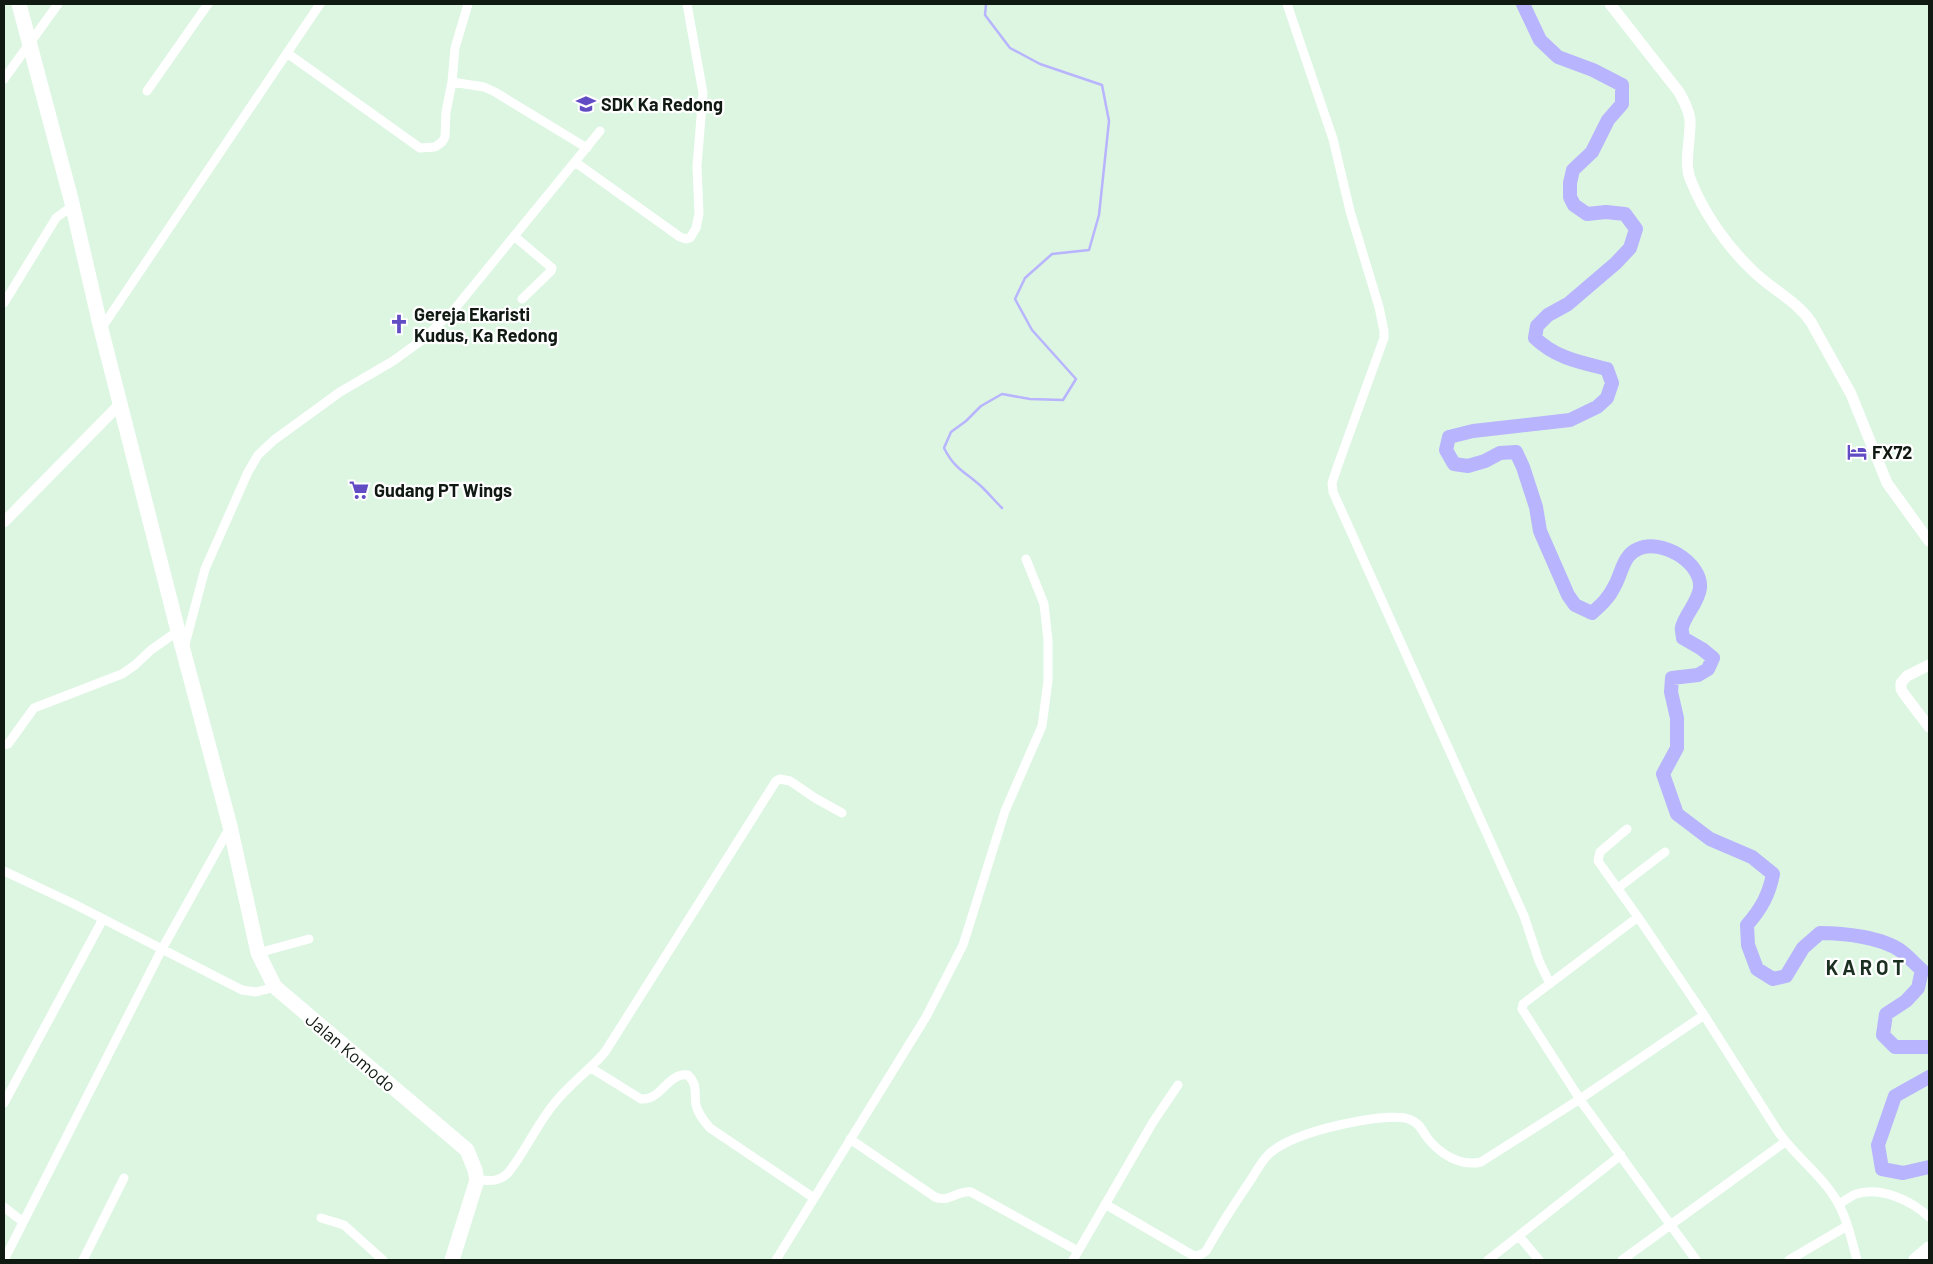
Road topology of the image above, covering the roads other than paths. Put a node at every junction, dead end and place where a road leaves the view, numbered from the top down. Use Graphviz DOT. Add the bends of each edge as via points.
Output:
graph roads {
  1 [pos="19,4"];
  2 [pos="58,4"];
  3 [pos="208,4"];
  4 [pos="320,4"];
  5 [pos="468,4"];
  6 [pos="687,4"];
  7 [pos="1287,4"];
  8 [pos="1610,4"];
  9 [pos="31,43"];
  10 [pos="287,53"];
  11 [pos="4,79"];
  12 [pos="454,83"];
  13 [pos="146,91"];
  14 [pos="600,131"];
  15 [pos="587,148"];
  16 [pos="575,162"];
  17 [pos="72,206"];
  18 [pos="514,236"];
  19 [pos="522,298"];
  20 [pos="4,303"];
  21 [pos="101,329"];
  22 [pos="122,404"];
  23 [pos="4,522"];
  24 [pos="1929,541"];
  25 [pos="1026,559"];
  26 [pos="178,631"];
  27 [pos="184,648"];
  28 [pos="1929,665"];
  29 [pos="1929,727"];
  30 [pos="4,745"];
  31 [pos="842,812"];
  32 [pos="230,826"];
  33 [pos="1627,829"];
  34 [pos="1665,852"];
  35 [pos="4,871"];
  36 [pos="1618,888"];
  37 [pos="1638,917"];
  38 [pos="103,919"];
  39 [pos="309,939"];
  40 [pos="162,949"];
  41 [pos="258,953"];
  42 [pos="1550,984"];
  43 [pos="275,987"];
  44 [pos="1704,1015"];
  45 [pos="591,1068"];
  46 [pos="1178,1085"];
  47 [pos="1580,1099"];
  48 [pos="4,1103"];
  49 [pos="850,1139"];
  50 [pos="1785,1142"];
  51 [pos="1621,1155"];
  52 [pos="124,1178"];
  53 [pos="478,1180"];
  54 [pos="814,1198"];
  55 [pos="1105,1204"];
  56 [pos="1839,1204"];
  57 [pos="4,1207"];
  58 [pos="1929,1217"];
  59 [pos="321,1218"];
  60 [pos="23,1222"];
  61 [pos="1670,1224"];
  62 [pos="1847,1226"];
  63 [pos="1519,1236"];
  64 [pos="1929,1250"];
  65 [pos="1078,1251"];
  66 [pos="4,1260"];
  67 [pos="83,1260"];
  68 [pos="384,1260"];
  69 [pos="452,1260"];
  70 [pos="776,1260"];
  71 [pos="1073,1260"];
  72 [pos="1488,1260"];
  73 [pos="1538,1260"];
  74 [pos="1622,1260"];
  75 [pos="1696,1260"];
  76 [pos="1789,1260"];
  77 [pos="1857,1260"];
  78 [pos="1916,1260"];
  1 -- 9 [label="highway, Jalan Komodo"];
  2 -- 9 [label="street"];
  3 -- 13 [label="street"];
  4 -- 10 [label="street"];
  5 -- 12 [label="street" via="455,48"];
  6 -- 16 [label="street" via="702,93 697,166 700,214 690,238 680,237"];
  7 -- 42 [label="street" via="1333,140 1384,331 1332,483 1333,492 1524,916"];
  8 -- 24 [label="street" via="1688,108 1690,180 1713,222 1751,270 1803,311 1811,322 1851,394 1887,483"];
  9 -- 11 [label="street"];
  9 -- 17 [label="highway, Jalan Komodo"];
  10 -- 12 [label="street" via="420,148 435,147 445,137 446,112"];
  10 -- 21 [label="street"];
  12 -- 15 [label="street" via="484,87"];
  14 -- 15 [label="street"];
  15 -- 16 [label="street"];
  16 -- 18 [label="street"];
  17 -- 20 [label="street" via="56,218"];
  17 -- 21 [label="highway, Jalan Komodo"];
  18 -- 19 [label="street" via="552,268"];
  18 -- 27 [label="street" via="453,311 422,340 394,361 340,392 274,440 258,456 205,570"];
  21 -- 22 [label="highway, Jalan Komodo"];
  22 -- 23 [label="street"];
  22 -- 26 [label="highway, Jalan Komodo"];
  25 -- 49 [label="street" via="1044,604 1048,640 1048,681 1042,726 1005,811 963,945 926,1017"];
  26 -- 27 [label="highway, Jalan Komodo"];
  26 -- 30 [label="street" via="122,674 34,708"];
  27 -- 32 [label="highway, Jalan Komodo"];
  28 -- 29 [label="street" via="1903,679 1901,689"];
  31 -- 45 [label="street" via="790,781 776,781 605,1052"];
  32 -- 40 [label="street"];
  32 -- 41 [label="highway, Jalan Komodo"];
  33 -- 36 [label="street" via="1598,856 1601,866"];
  34 -- 36 [label="street"];
  35 -- 38 [label="street"];
  36 -- 37 [label="street"];
  37 -- 42 [label="street"];
  37 -- 44 [label="street"];
  38 -- 40 [label="street"];
  38 -- 48 [label="street"];
  39 -- 41 [label="street"];
  40 -- 43 [label="street" via="242,990 256,992"];
  40 -- 60 [label="street"];
  41 -- 43 [label="highway, Jalan Komodo"];
  42 -- 47 [label="street" via="1523,1004 1522,1009"];
  43 -- 53 [label="highway, Jalan Komodo" via="467,1150"];
  44 -- 47 [label="street"];
  44 -- 50 [label="street"];
  45 -- 53 [label="street" via="553,1105 504,1178"];
  45 -- 54 [label="street" via="646,1100 677,1077 688,1075 695,1083 697,1107 710,1128"];
  46 -- 55 [label="street"];
  47 -- 51 [label="street"];
  47 -- 55 [label="street" via="1481,1162 1471,1164 1435,1148 1420,1126 1408,1118 1326,1127 1271,1152 1258,1166 1206,1251 1199,1256"];
  49 -- 54 [label="street"];
  49 -- 65 [label="street" via="935,1197 947,1199 966,1191 972,1192"];
  50 -- 56 [label="street"];
  50 -- 61 [label="street"];
  51 -- 61 [label="street"];
  51 -- 63 [label="street"];
  52 -- 67 [label="street"];
  53 -- 69 [label="highway"];
  54 -- 70 [label="street"];
  55 -- 65 [label="street"];
  56 -- 58 [label="street" via="1857,1194 1875,1193 1909,1202"];
  56 -- 62 [label="street"];
  57 -- 60 [label="street"];
  59 -- 68 [label="street" via="344,1225"];
  60 -- 66 [label="street"];
  61 -- 74 [label="street"];
  61 -- 75 [label="street"];
  62 -- 76 [label="street"];
  62 -- 77 [label="street"];
  63 -- 72 [label="street"];
  63 -- 73 [label="street"];
  64 -- 78 [label="highway"];
  65 -- 71 [label="street"];
}
